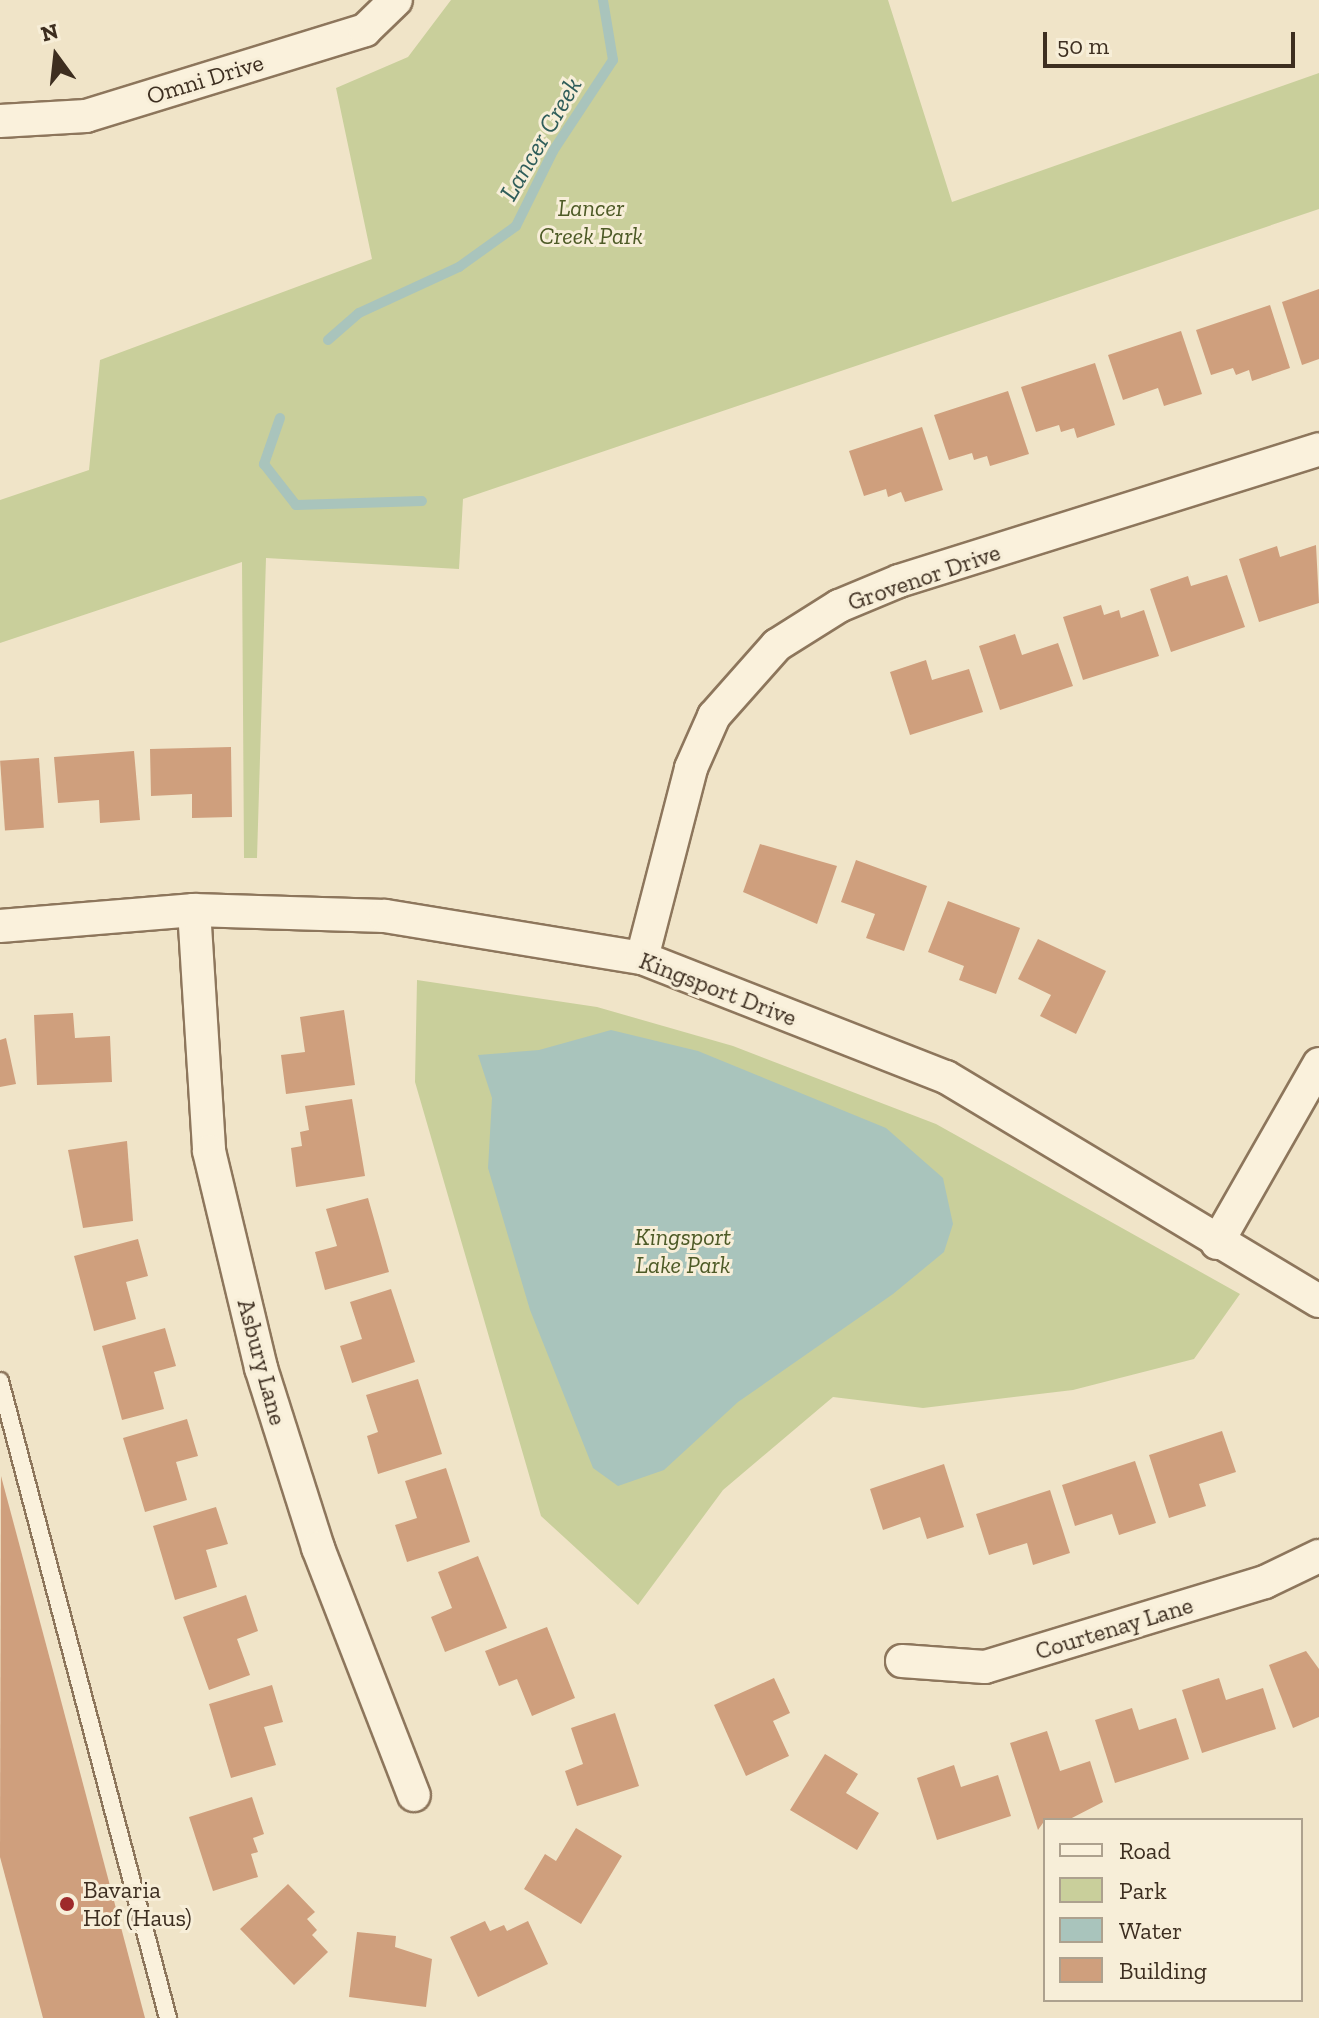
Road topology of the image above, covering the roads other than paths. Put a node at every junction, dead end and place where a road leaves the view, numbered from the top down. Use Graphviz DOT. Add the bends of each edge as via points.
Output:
graph roads {
  1 [pos="396,0"];
  2 [pos="0,121"];
  3 [pos="1319,449"];
  4 [pos="194,910"];
  5 [pos="0,926"];
  6 [pos="642,958"];
  7 [pos="1319,1064"];
  8 [pos="1217,1243"];
  9 [pos="1319,1301"];
  10 [pos="0,1381"];
  11 [pos="1319,1556"];
  12 [pos="902,1661"];
  13 [pos="414,1795"];
  14 [pos="168,2018"];
  1 -- 2 [label="street, Omni Drive" via="365,30 101,111"];
  3 -- 6 [label="street, Grovenor Drive" via="899,581 839,606 777,645 714,716 691,768"];
  4 -- 5 [label="street, Kingsport Drive"];
  4 -- 6 [label="street, Kingsport Drive" via="385,916"];
  4 -- 13 [label="street, Asbury Lane" via="209,1151 261,1368 323,1561"];
  6 -- 8 [label="street, Kingsport Drive" via="946,1077"];
  7 -- 8 [label="street"];
  8 -- 9 [label="street, Kingsport Drive"];
  10 -- 14 [label="lane"];
  11 -- 12 [label="street, Courtenay Lane" via="1265,1582 985,1667"];
}
